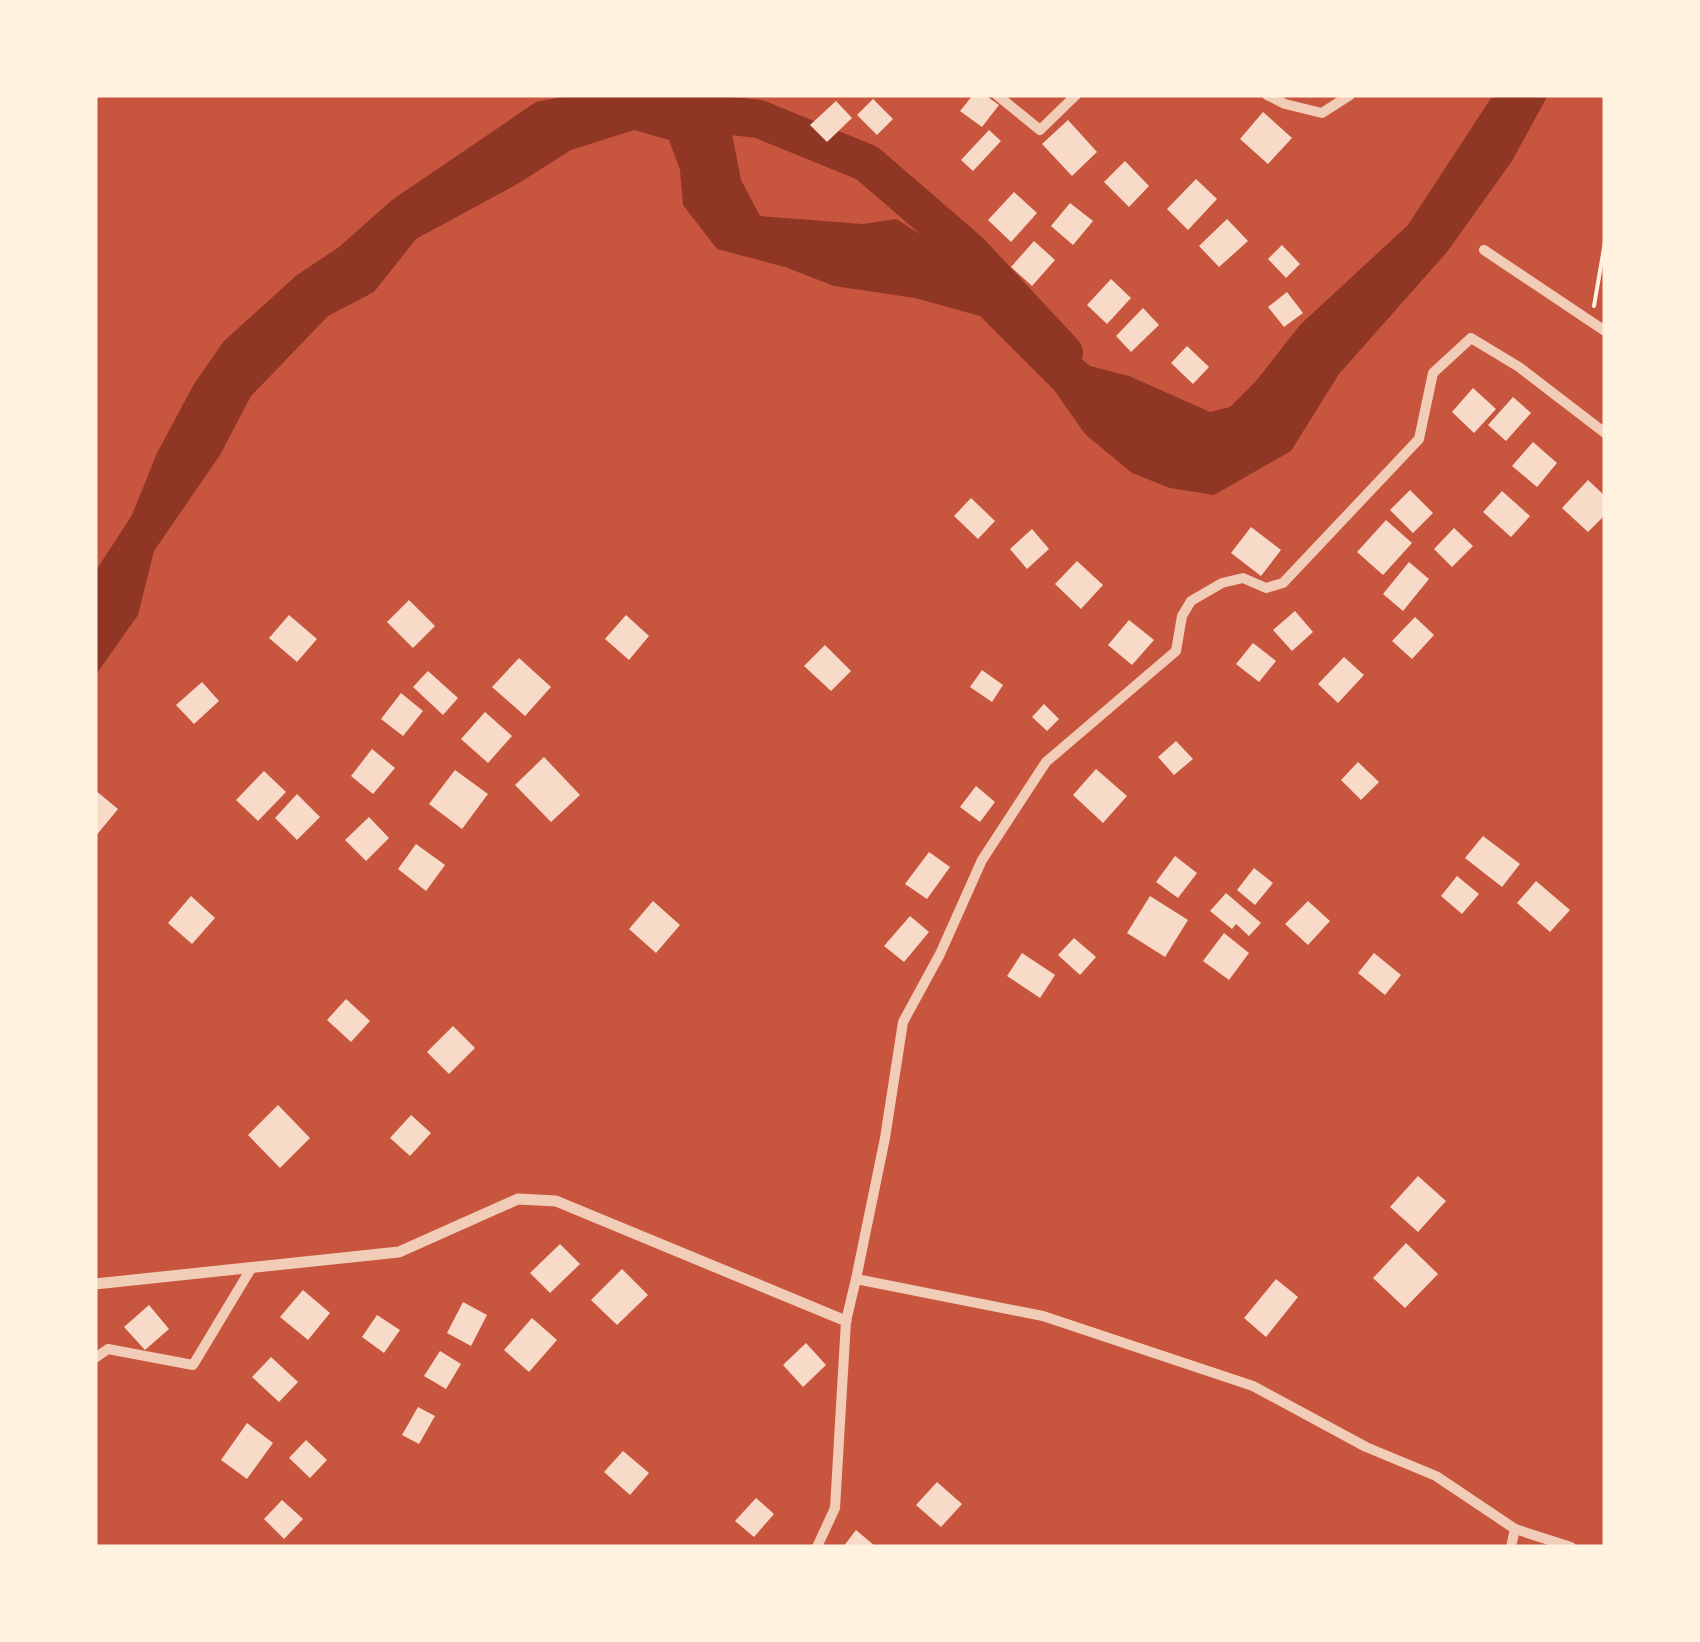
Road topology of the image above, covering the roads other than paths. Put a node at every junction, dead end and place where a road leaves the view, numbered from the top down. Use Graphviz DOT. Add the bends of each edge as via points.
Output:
graph roads {
  1 [pos="997,95"];
  2 [pos="1076,95"];
  3 [pos="1268,95"];
  4 [pos="1350,95"];
  5 [pos="1484,250"];
  6 [pos="1605,331"];
  7 [pos="1605,433"];
  8 [pos="252,1268"];
  9 [pos="856,1280"];
  10 [pos="95,1284"];
  11 [pos="846,1322"];
  12 [pos="95,1358"];
  13 [pos="1514,1529"];
  14 [pos="817,1547"];
  15 [pos="1511,1547"];
  16 [pos="1571,1547"];
  1 -- 2 [label="street" via="1040,130"];
  3 -- 4 [label="street" via="1322,113"];
  5 -- 6 [label="street"];
  7 -- 9 [label="street" via="1471,338 1433,374 1419,439 1283,582 1266,588 1243,578 1192,602 1182,616 1176,651 1046,762 982,860 902,1022"];
  8 -- 10 [label="street"];
  8 -- 11 [label="street" via="399,1252 518,1199 556,1200"];
  8 -- 12 [label="street" via="193,1365 108,1349"];
  9 -- 11 [label="street"];
  9 -- 13 [label="street" via="1043,1316 1253,1386 1436,1476"];
  11 -- 14 [label="street" via="835,1508"];
  13 -- 15 [label="street"];
  13 -- 16 [label="street"];
}
